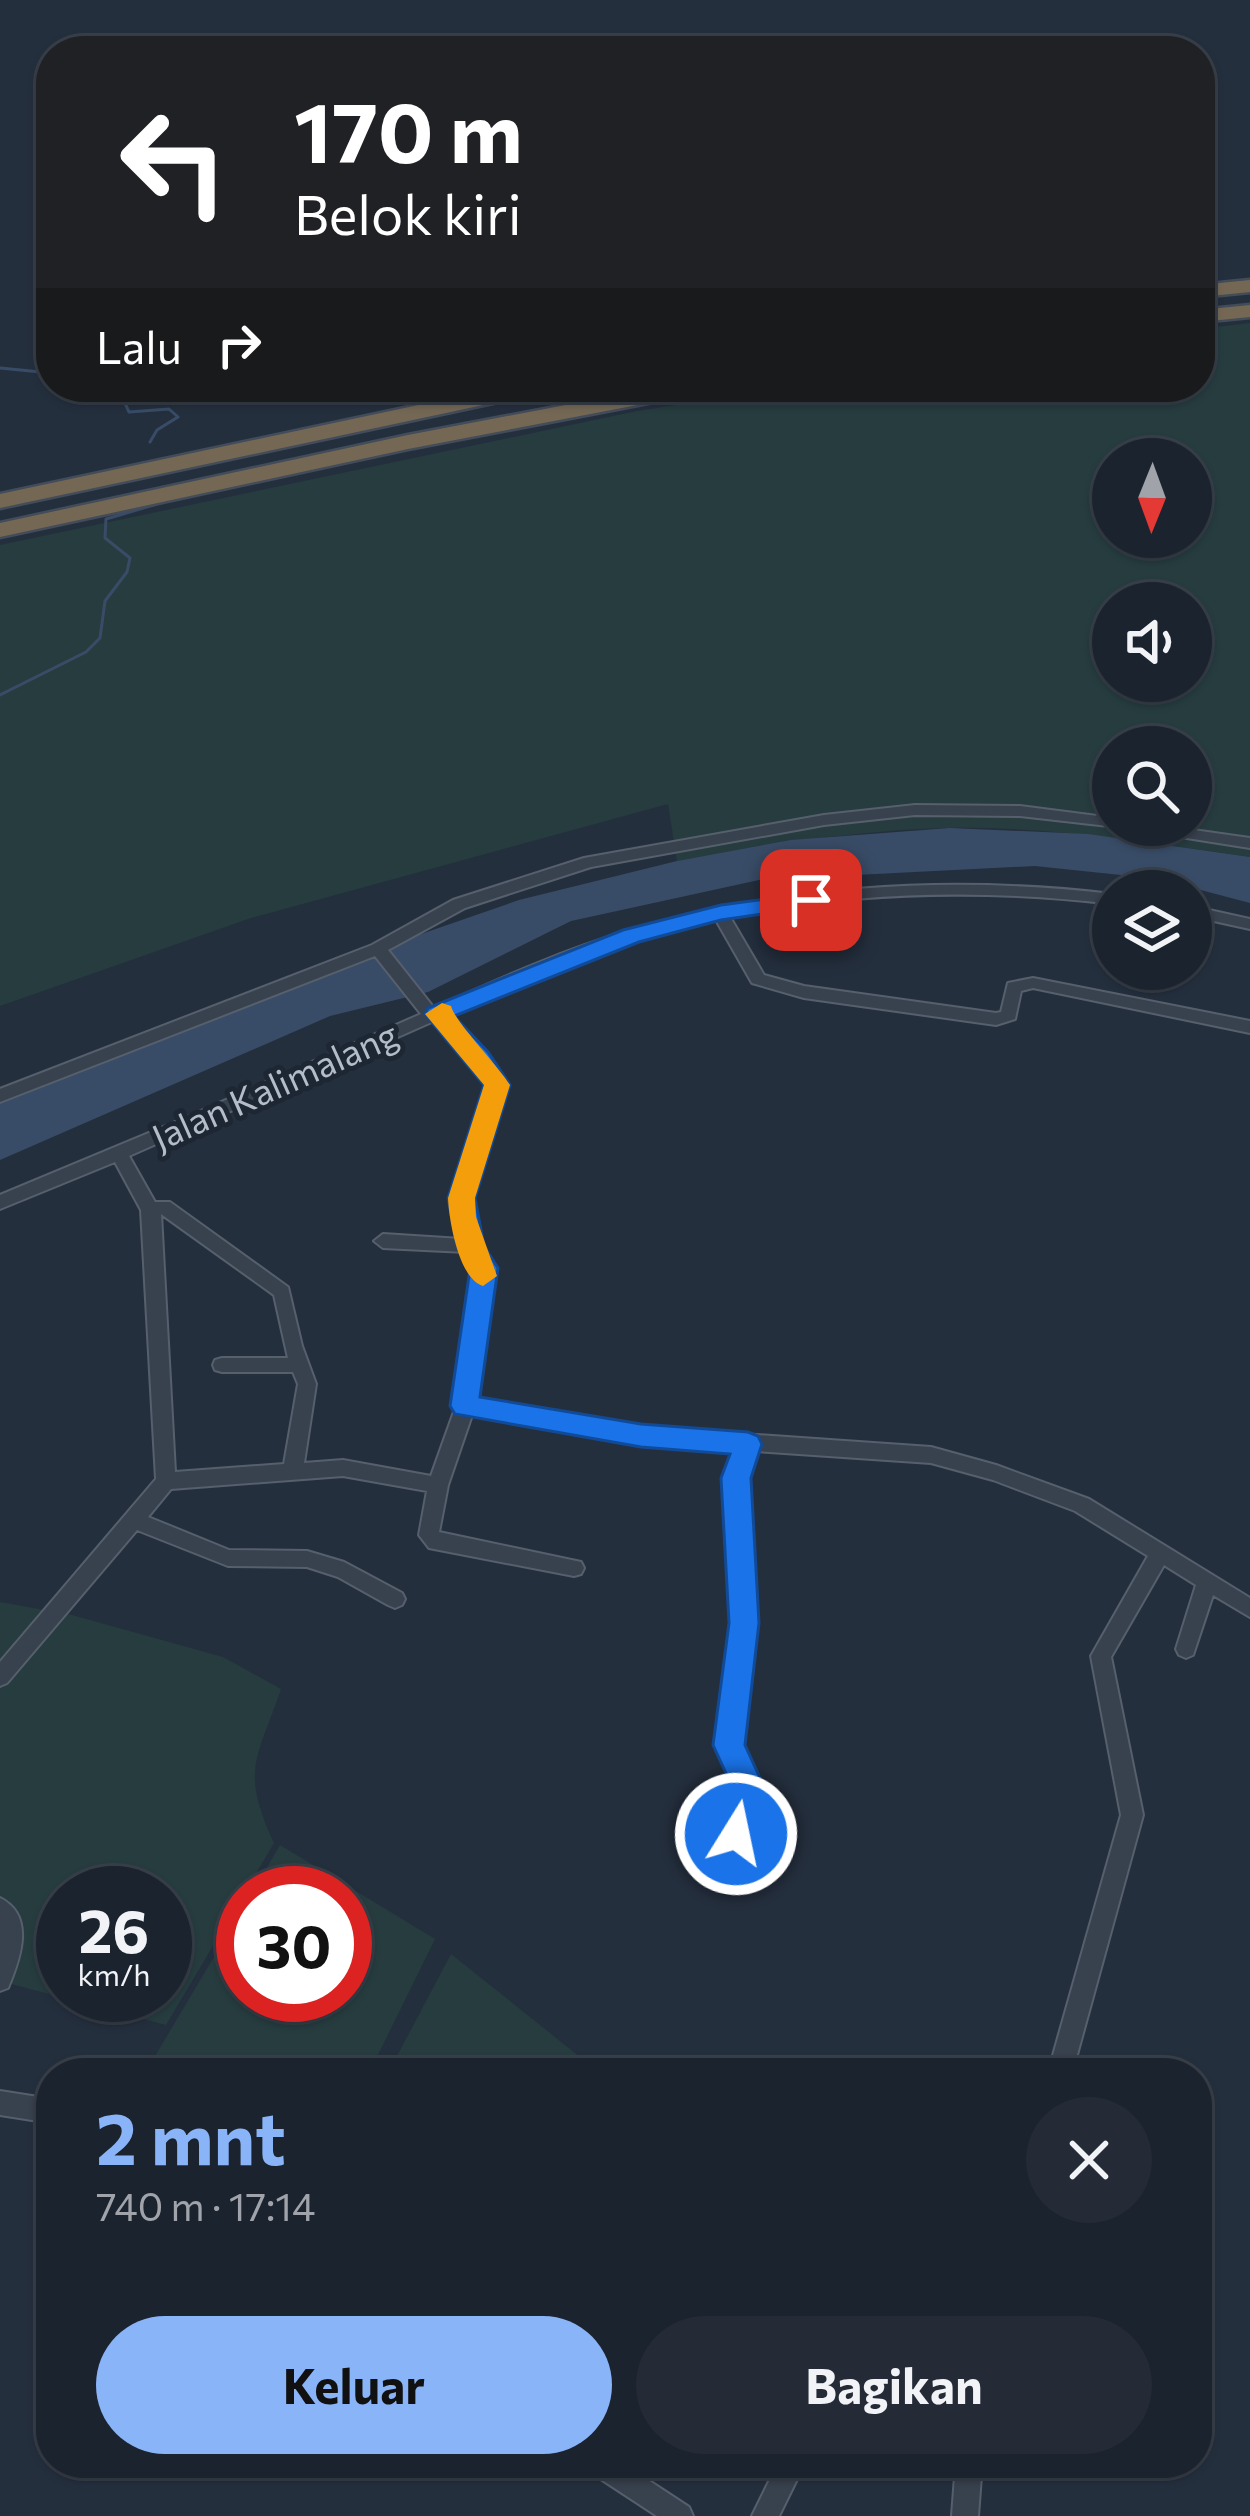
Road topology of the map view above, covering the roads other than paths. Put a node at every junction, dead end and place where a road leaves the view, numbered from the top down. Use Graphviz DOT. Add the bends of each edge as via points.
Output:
graph roads {
  1 [pos="1250,282"];
  2 [pos="1215,286"];
  3 [pos="1250,297"];
  4 [pos="1215,300"];
  5 [pos="1250,311"];
  6 [pos="1215,314"];
  7 [pos="421,402"];
  8 [pos="465,402"];
  9 [pos="534,402"];
  10 [pos="617,402"];
  11 [pos="0,490"];
  12 [pos="0,501"];
  13 [pos="0,514"];
  14 [pos="0,530"];
  15 [pos="1092,821"];
  16 [pos="1212,838"];
  17 [pos="1250,844"];
  18 [pos="1092,896"];
  19 [pos="721,913"];
  20 [pos="1212,916"];
  21 [pos="1250,924"];
  22 [pos="381,952"];
  23 [pos="432,1012"];
  24 [pos="1250,1027"];
  25 [pos="0,1096"];
  26 [pos="120,1155"];
  27 [pos="0,1202"];
  28 [pos="150,1210"];
  29 [pos="383,1240"];
  30 [pos="471,1246"];
  31 [pos="222,1365"];
  32 [pos="299,1365"];
  33 [pos="465,1406"];
  34 [pos="748,1444"];
  35 [pos="293,1469"];
  36 [pos="166,1481"];
  37 [pos="438,1485"];
  38 [pos="132,1519"];
  39 [pos="1161,1552"];
  40 [pos="574,1568"];
  41 [pos="1206,1584"];
  42 [pos="395,1599"];
  43 [pos="1250,1608"];
  44 [pos="1186,1649"];
  45 [pos="0,1677"];
  46 [pos="736,1834"];
  47 [pos="0,1908"];
  48 [pos="0,1980"];
  49 [pos="1064,2058"];
  50 [pos="0,2103"];
  51 [pos="36,2108"];
  52 [pos="622,2478"];
  53 [pos="784,2478"];
  54 [pos="968,2478"];
  55 [pos="680,2516"];
  56 [pos="765,2516"];
  57 [pos="965,2516"];
  1 -- 2 [label="highway"];
  3 -- 4 [label="highway"];
  5 -- 6 [label="highway"];
  7 -- 11 [label="highway"];
  8 -- 12 [label="highway"];
  9 -- 13 [label="highway"];
  10 -- 14 [label="highway"];
  15 -- 22 [label="street" via="965,808 824,820 574,866 459,904"];
  16 -- 17 [label="street"];
  18 -- 19 [label="street, Jalan Kalimalang" via="944,886"];
  19 -- 23 [label="street, Jalan Kalimalang" via="631,936"];
  19 -- 24 [label="street" via="758,979 804,992 996,1018 1009,1015 1014,987 1033,983"];
  20 -- 21 [label="street"];
  22 -- 23 [label="street"];
  22 -- 25 [label="street"];
  23 -- 26 [label="street, Jalan Kalimalang"];
  23 -- 30 [label="street" via="497,1085 461,1198"];
  26 -- 27 [label="street, Jalan Kalimalang"];
  26 -- 28 [label="street"];
  28 -- 32 [label="street" via="164,1207 282,1292"];
  28 -- 36 [label="street"];
  29 -- 30 [label="street"];
  30 -- 33 [label="street" via="484,1268"];
  31 -- 32 [label="street"];
  32 -- 35 [label="street" via="307,1384"];
  33 -- 34 [label="street"];
  33 -- 37 [label="street"];
  34 -- 39 [label="street" via="931,1455 1070,1500"];
  34 -- 46 [label="street" via="736,1478 744,1623 729,1745 750,1791"];
  35 -- 36 [label="street"];
  35 -- 37 [label="street" via="343,1468"];
  36 -- 38 [label="street"];
  37 -- 40 [label="street" via="430,1535 436,1542"];
  38 -- 42 [label="street" via="228,1558 307,1559 344,1570"];
  38 -- 45 [label="street"];
  39 -- 41 [label="street"];
  39 -- 49 [label="street" via="1101,1656 1132,1816"];
  41 -- 43 [label="street"];
  41 -- 44 [label="street"];
  47 -- 48 [label="street" via="13,1928"];
  50 -- 51 [label="street"];
  52 -- 55 [label="street"];
  53 -- 56 [label="street"];
  54 -- 57 [label="street"];
}
